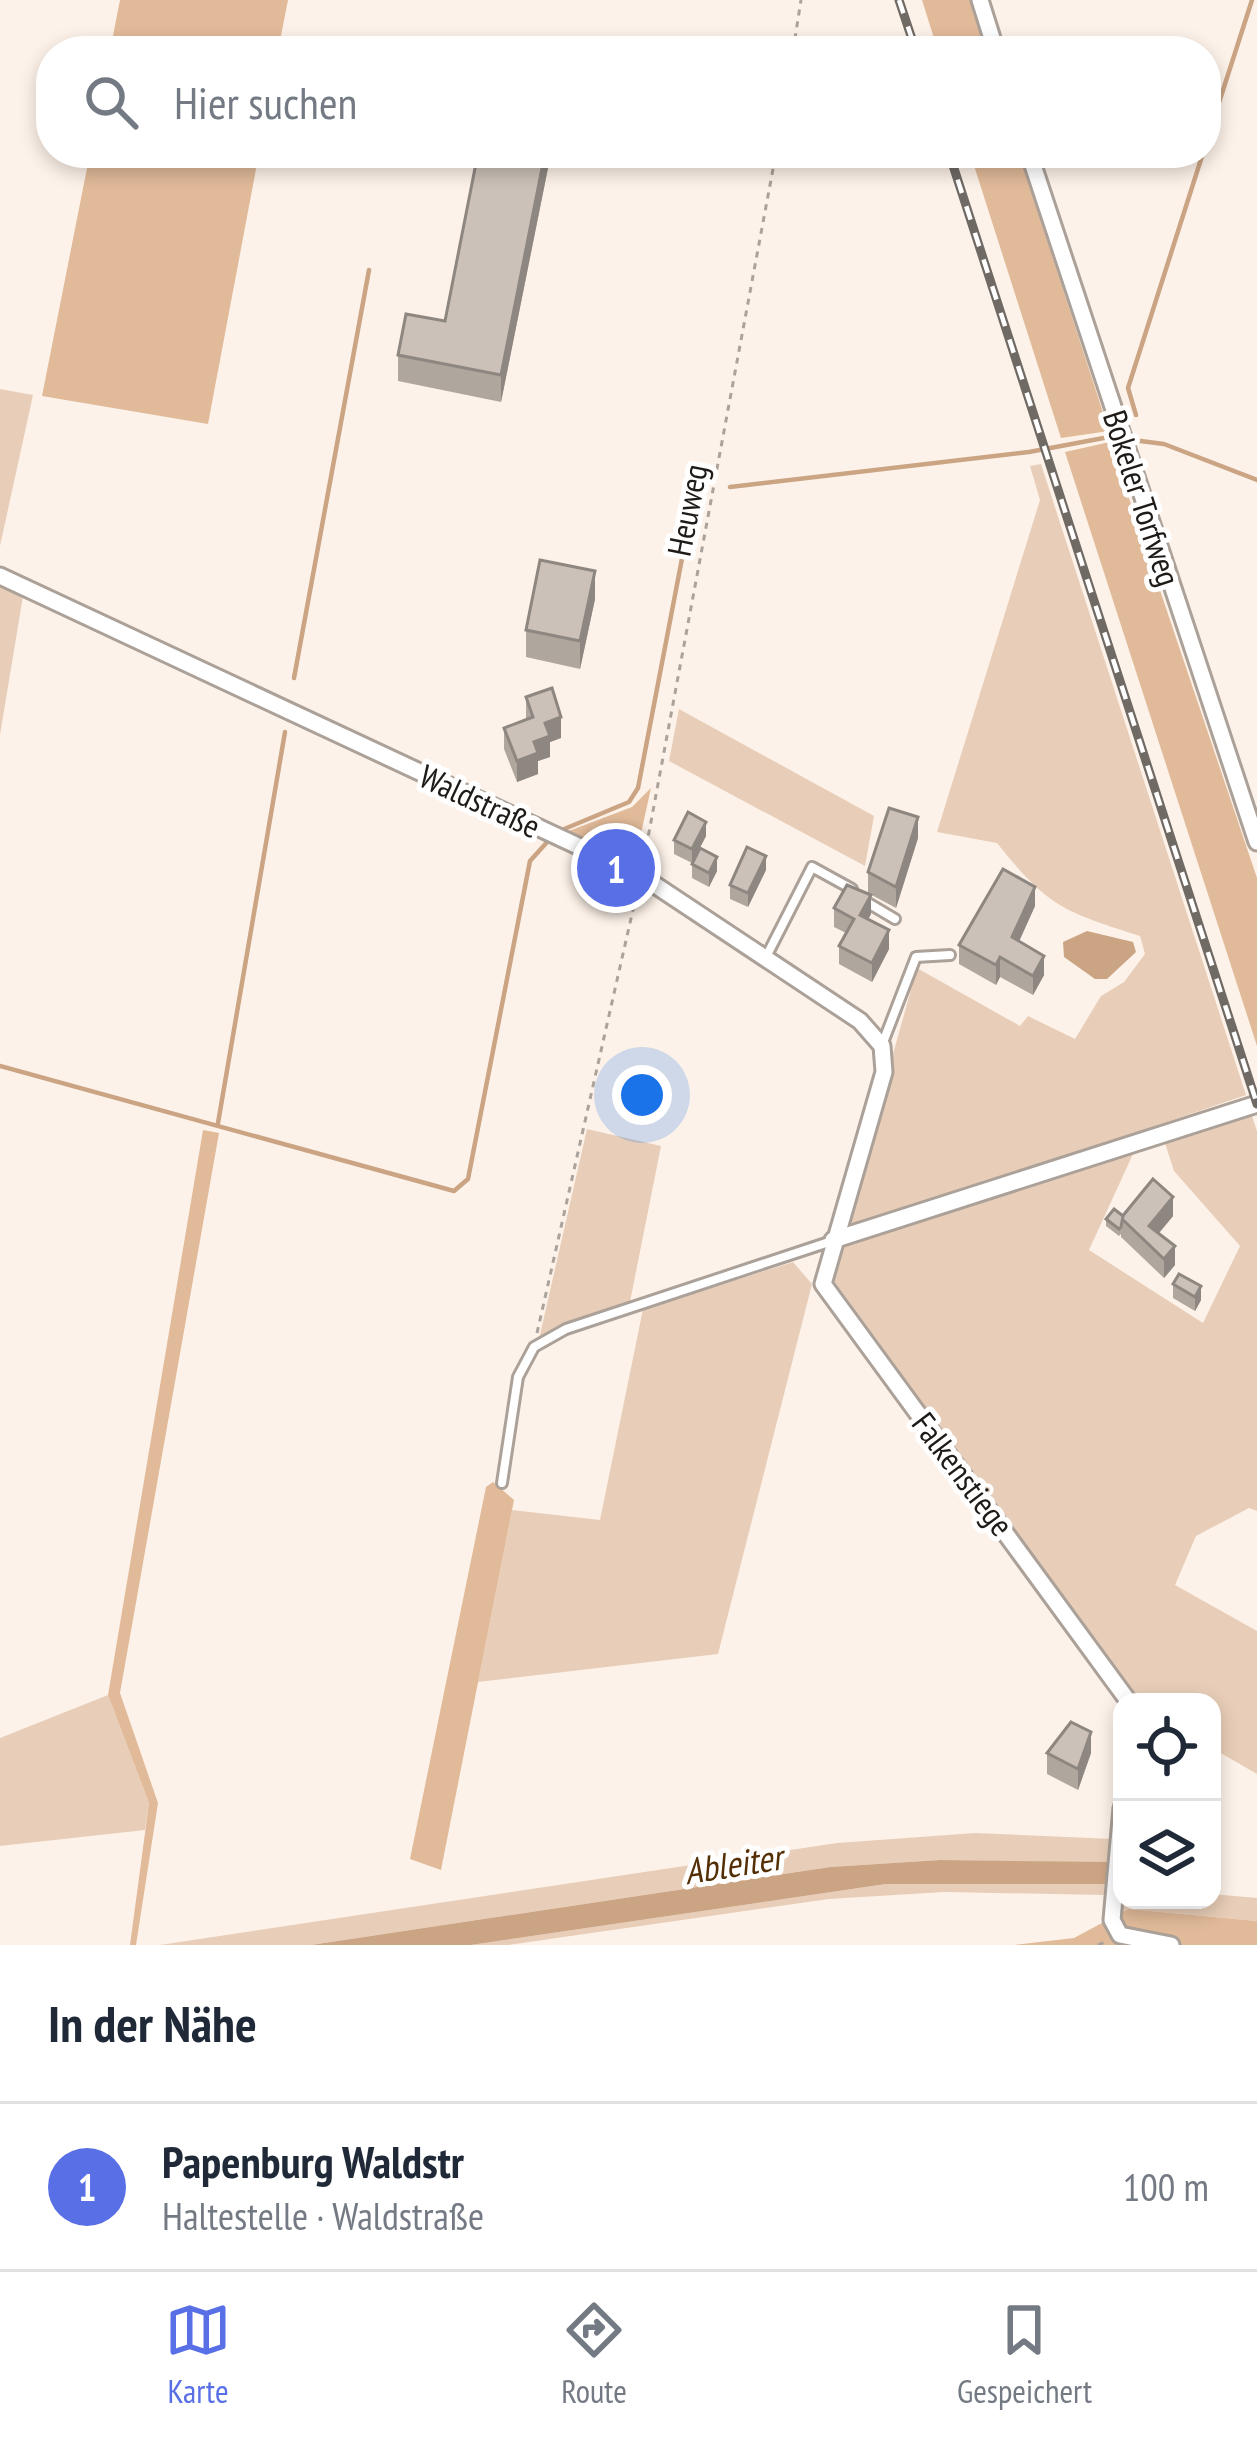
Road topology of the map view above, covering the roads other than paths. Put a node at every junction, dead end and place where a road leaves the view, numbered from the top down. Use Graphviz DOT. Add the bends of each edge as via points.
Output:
graph roads {
  1 [pos="980,0"];
  2 [pos="991,36"];
  3 [pos="1034,168"];
  4 [pos="0,576"];
  5 [pos="1257,842"];
  6 [pos="895,919"];
  7 [pos="950,955"];
  8 [pos="765,958"];
  9 [pos="882,1046"];
  10 [pos="1257,1104"];
  11 [pos="833,1240"];
  12 [pos="502,1483"];
  13 [pos="1122,1693"];
  14 [pos="1113,1909"];
  15 [pos="1171,1945"];
  1 -- 2 [label="street"];
  3 -- 5 [label="street, Bokeler Torfweg"];
  4 -- 8 [label="street, Waldstraße" via="640,875"];
  6 -- 8 [label="lane" via="812,867"];
  7 -- 9 [label="lane" via="916,957"];
  8 -- 9 [label="street, Waldstraße"];
  9 -- 11 [label="street" via="884,1072"];
  10 -- 11 [label="street"];
  11 -- 12 [label="lane" via="566,1329 534,1347 518,1376"];
  11 -- 13 [label="street, Falkenstiege" via="823,1284"];
  14 -- 15 [label="street" via="1120,1935"];
}
